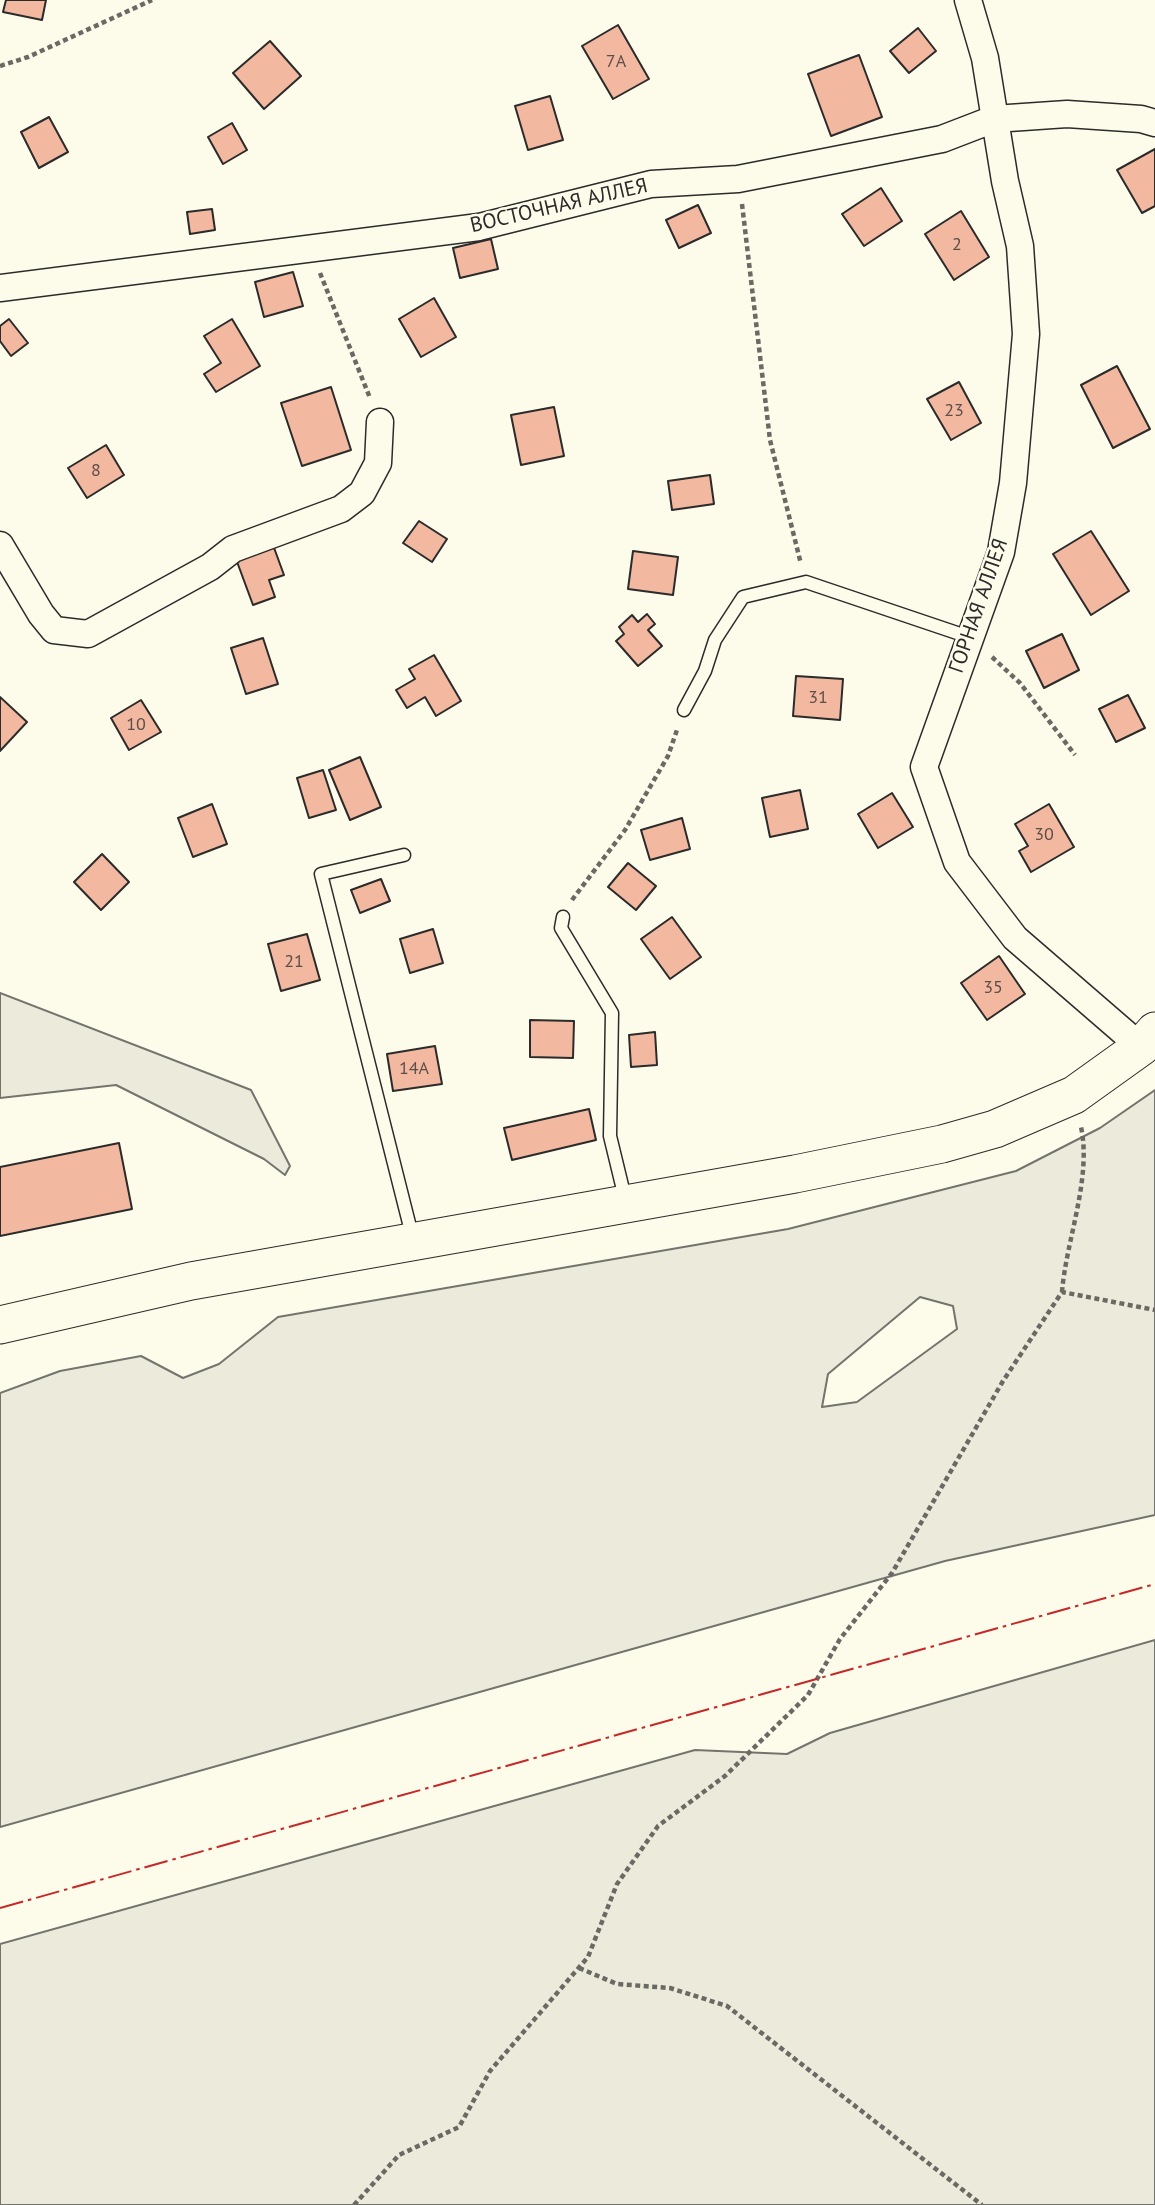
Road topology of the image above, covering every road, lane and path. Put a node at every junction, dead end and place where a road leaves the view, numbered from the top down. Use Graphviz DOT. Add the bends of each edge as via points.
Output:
graph roads {
  1 [pos="152,0"];
  2 [pos="968,0"];
  3 [pos="0,66"];
  4 [pos="994,119"];
  5 [pos="1155,123"];
  6 [pos="738,179"];
  7 [pos="309,246"];
  8 [pos="0,288"];
  9 [pos="380,422"];
  10 [pos="0,545"];
  11 [pos="806,582"];
  12 [pos="969,636"];
  13 [pos="684,710"];
  14 [pos="1075,755"];
  15 [pos="404,855"];
  16 [pos="563,917"];
  17 [pos="1148,1039"];
  18 [pos="1074,1095"];
  19 [pos="626,1204"];
  20 [pos="414,1243"];
  21 [pos="1062,1292"];
  22 [pos="1155,1310"];
  23 [pos="0,1325"];
  24 [pos="579,1968"];
  25 [pos="354,2205"];
  26 [pos="982,2205"];
  1 -- 3 [label="path"];
  2 -- 4 [label="street, ГОРНАЯ АЛЛЕЯ" via="985,58"];
  4 -- 5 [label="street, ВОСТОЧНАЯ АЛЛЕЯ" via="1067,114"];
  4 -- 6 [label="street, ВОСТОЧНАЯ АЛЛЕЯ" via="942,139"];
  4 -- 12 [label="street, ГОРНАЯ АЛЛЕЯ" via="1020,246 1026,334 1013,484 1001,552"];
  6 -- 7 [label="street, ВОСТОЧНАЯ АЛЛЕЯ" via="651,184 479,227"];
  6 -- 11 [label="path" via="770,440"];
  7 -- 8 [label="street, ВОСТОЧНАЯ АЛЛЕЯ"];
  7 -- 9 [label="path"];
  9 -- 10 [label="street" via="378,463 362,493 341,509 233,549 211,567 88,634 54,630"];
  11 -- 12 [label="lane"];
  11 -- 13 [label="lane" via="743,597 715,640"];
  12 -- 14 [label="path" via="1020,683"];
  12 -- 17 [label="street, ГОРНАЯ АЛЛЕЯ" via="924,767 957,862 1015,938"];
  13 -- 16 [label="path" via="668,756 625,830"];
  15 -- 20 [label="lane" via="321,874"];
  16 -- 19 [label="lane" via="561,928 612,1013 610,1136"];
  17 -- 18 [label="main road"];
  18 -- 19 [label="main road" via="995,1129 942,1144"];
  18 -- 21 [label="path" via="1084,1140"];
  19 -- 20 [label="main road"];
  20 -- 23 [label="main road" via="191,1281"];
  21 -- 22 [label="path"];
  21 -- 24 [label="path" via="1003,1381 892,1573 840,1639 808,1695 725,1776 657,1826 617,1884 588,1957"];
  24 -- 25 [label="path" via="490,2071 458,2127 399,2155"];
  24 -- 26 [label="path" via="617,1984 670,1988 727,2006"];
}
